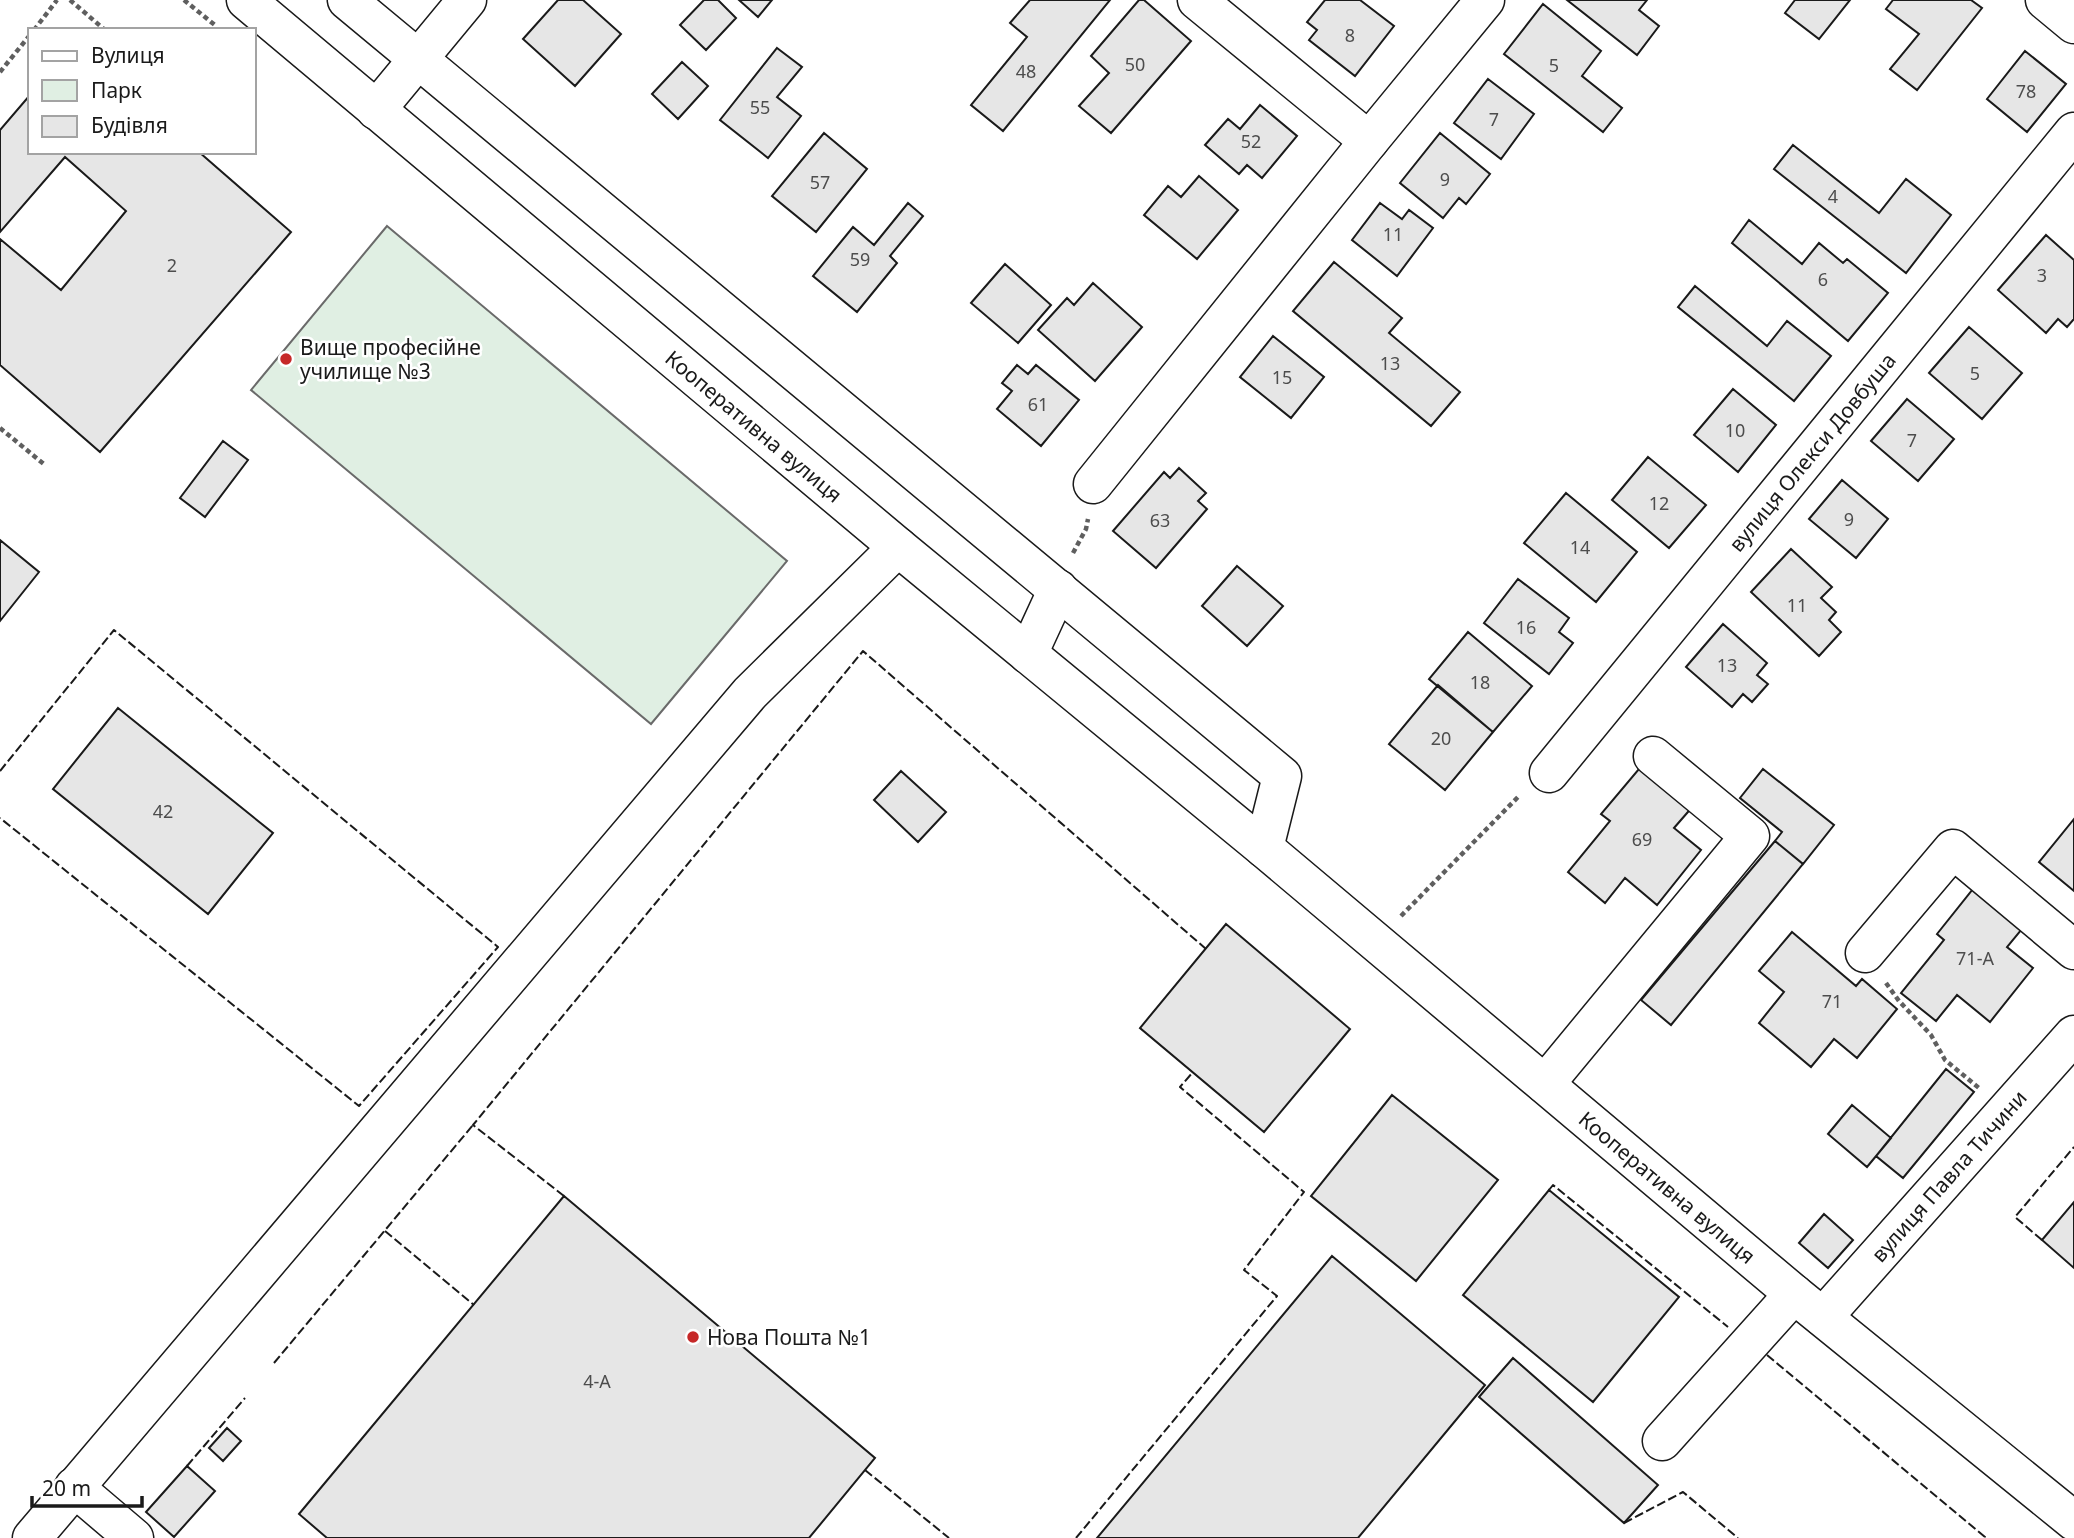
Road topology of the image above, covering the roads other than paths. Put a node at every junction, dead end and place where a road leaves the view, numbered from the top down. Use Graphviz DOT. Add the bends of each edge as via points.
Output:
graph roads {
  1 [pos="246,0"];
  2 [pos="346,0"];
  3 [pos="467,0"];
  4 [pos="1197,0"];
  5 [pos="1485,0"];
  6 [pos="2045,0"];
  7 [pos="2074,24"];
  8 [pos="417,58"];
  9 [pos="376,110"];
  10 [pos="2074,132"];
  11 [pos="1369,141"];
  12 [pos="1093,484"];
  13 [pos="898,547"];
  14 [pos="1053,585"];
  15 [pos="1028,654"];
  16 [pos="1653,755"];
  17 [pos="1549,773"];
  18 [pos="1264,848"];
  19 [pos="2074,950"];
  20 [pos="1865,953"];
  21 [pos="2074,1035"];
  22 [pos="1545,1084"];
  23 [pos="1809,1306"];
  24 [pos="1662,1441"];
  25 [pos="74,1487"];
  26 [pos="2065,1526"];
  27 [pos="32,1538"];
  28 [pos="134,1538"];
  1 -- 9 [label="street, Кооперативна вулиця"];
  2 -- 8 [label="street"];
  3 -- 8 [label="street"];
  4 -- 11 [label="street"];
  5 -- 11 [label="street"];
  6 -- 7 [label="street"];
  8 -- 9 [label="street"];
  8 -- 14 [label="street"];
  9 -- 13 [label="street, Кооперативна вулиця"];
  10 -- 17 [label="street, вулиця Олекси Довбуша"];
  11 -- 12 [label="street"];
  13 -- 15 [label="street, Кооперативна вулиця"];
  13 -- 25 [label="street" via="750,693"];
  14 -- 15 [label="street"];
  14 -- 18 [label="street" via="1282,776"];
  15 -- 18 [label="street, Кооперативна вулиця"];
  16 -- 22 [label="street" via="1750,836"];
  18 -- 22 [label="street, Кооперативна вулиця"];
  19 -- 20 [label="street" via="1953,849"];
  21 -- 23 [label="street, вулиця Павла Тичини" via="2007,1111"];
  22 -- 23 [label="street, Кооперативна вулиця"];
  23 -- 24 [label="street, вулиця Павла Тичини"];
  23 -- 26 [label="street, Кооперативна вулиця"];
  25 -- 27 [label="street"];
  25 -- 28 [label="street"];
}
